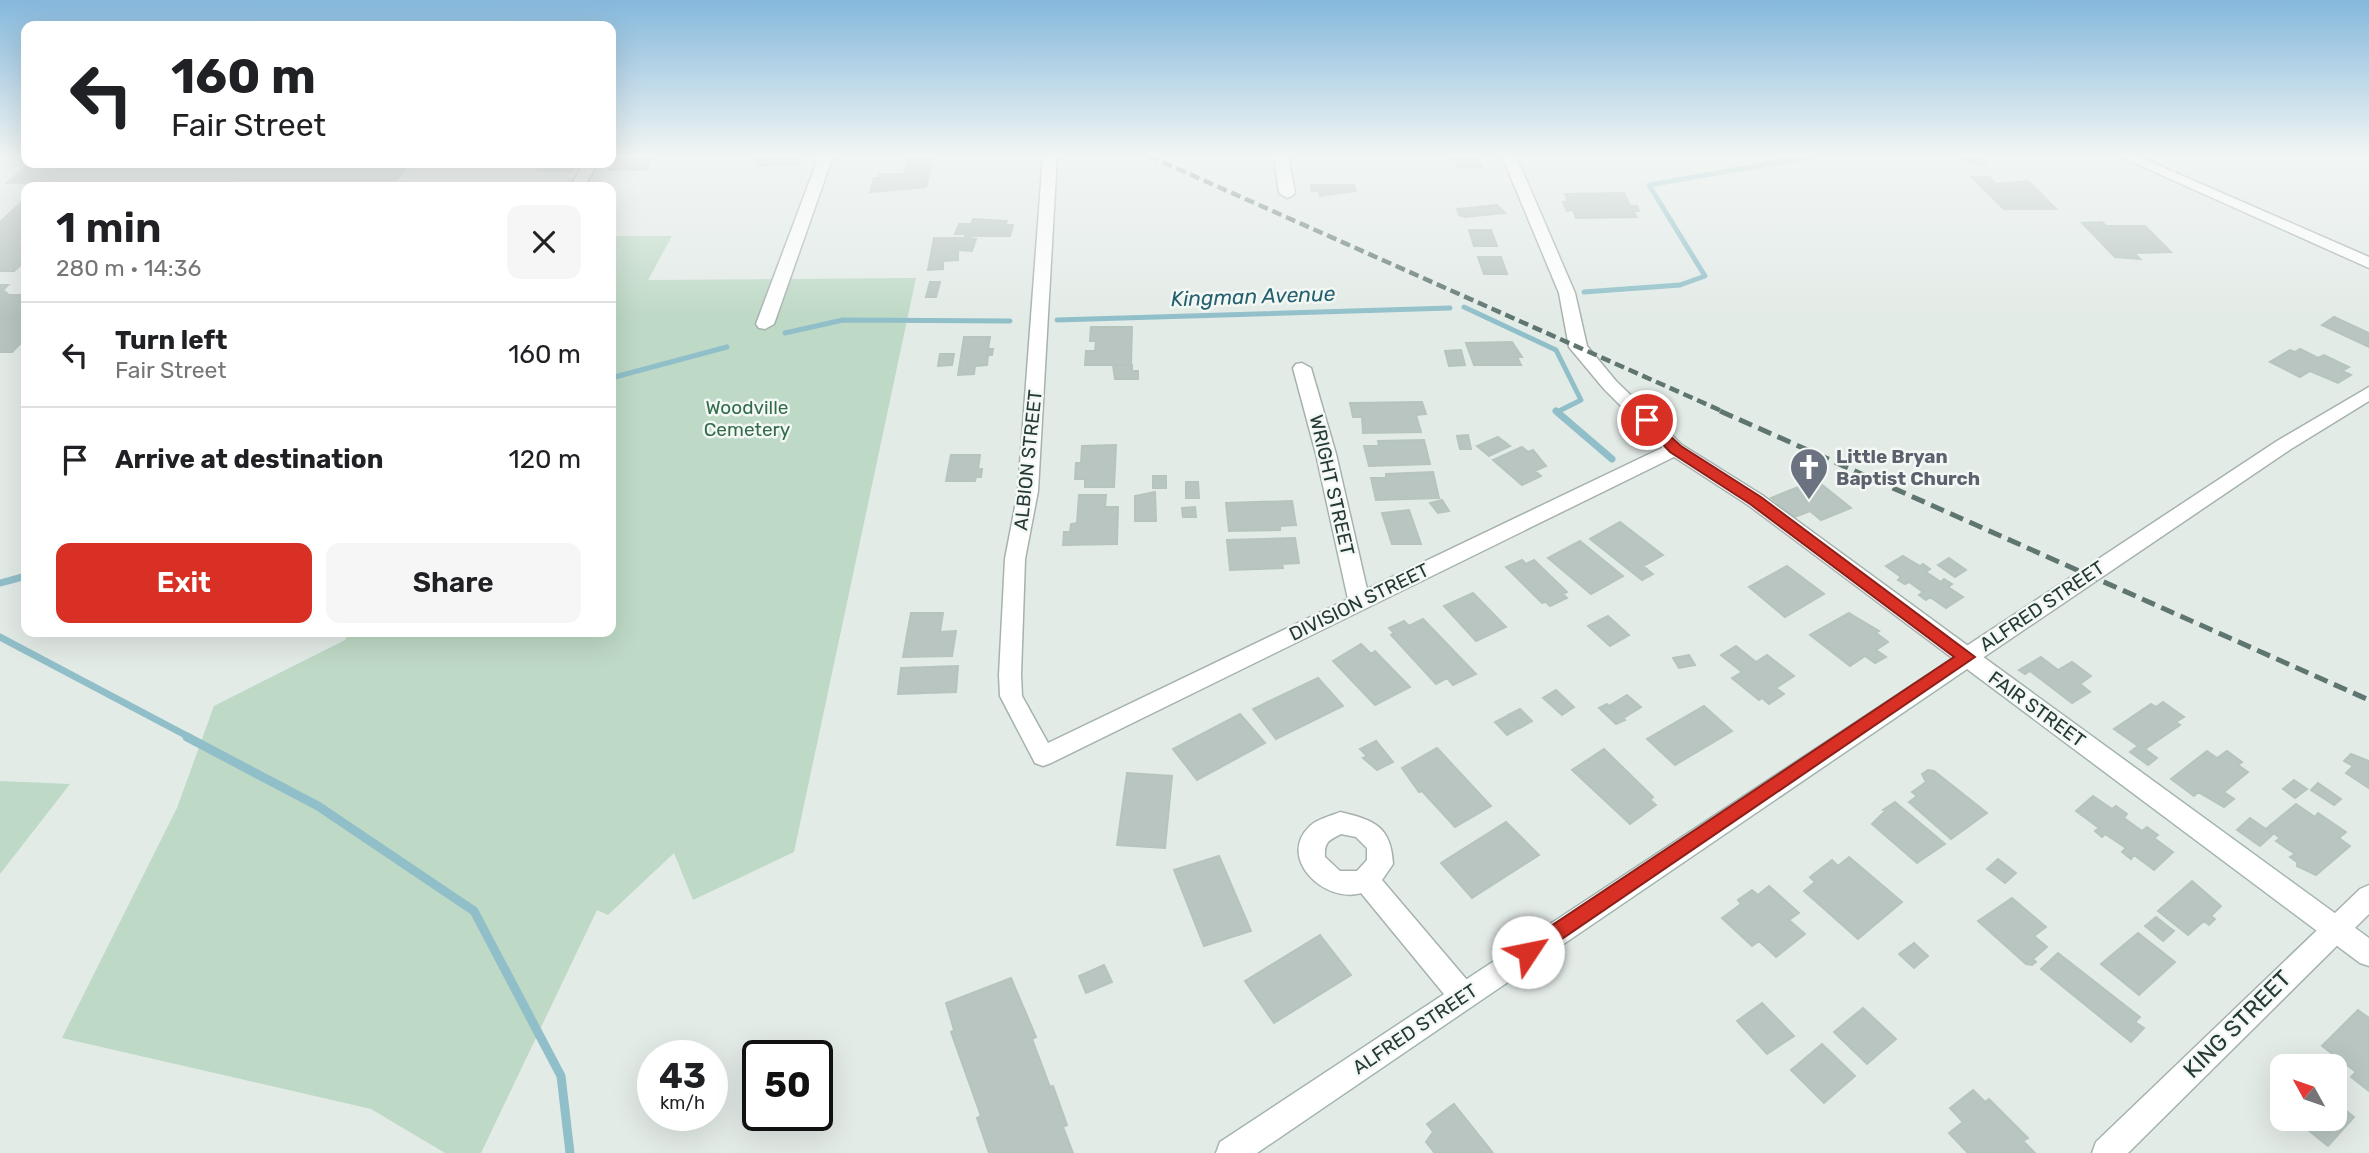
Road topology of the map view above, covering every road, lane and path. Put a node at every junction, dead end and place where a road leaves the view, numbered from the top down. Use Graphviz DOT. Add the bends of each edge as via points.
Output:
graph roads {
  1 [pos="806,210"];
  2 [pos="1047,210"];
  3 [pos="1532,210"];
  4 [pos="2248,210"];
  5 [pos="2369,263"];
  6 [pos="765,324"];
  7 [pos="1302,368"];
  8 [pos="2369,393"];
  9 [pos="1675,449"];
  10 [pos="1359,601"];
  11 [pos="1966,657"];
  12 [pos="1042,755"];
  13 [pos="1367,881"];
  14 [pos="2369,898"];
  15 [pos="2336,928"];
  16 [pos="2369,954"];
  17 [pos="1463,996"];
  18 [pos="1231,1153"];
  19 [pos="2107,1153"];
  1 -- 6 [label="street"];
  2 -- 12 [label="street, ALBION STREET" via="1028,491 1015,559 1010,675 1011,696"];
  3 -- 9 [label="street, FAIR STREET" via="1567,293 1578,347"];
  4 -- 5 [label="street"];
  7 -- 10 [label="street, WRIGHT STREET"];
  8 -- 11 [label="street, ALFRED STREET"];
  9 -- 10 [label="street, DIVISION STREET"];
  9 -- 11 [label="street, FAIR STREET" via="1755,500"];
  10 -- 12 [label="street, DIVISION STREET"];
  11 -- 15 [label="street, FAIR STREET"];
  11 -- 17 [label="street, ALFRED STREET"];
  13 -- 17 [label="street"];
  14 -- 15 [label="street, KING STREET"];
  15 -- 16 [label="street, FAIR STREET"];
  15 -- 19 [label="street, KING STREET"];
  17 -- 18 [label="street, ALFRED STREET"];
}
